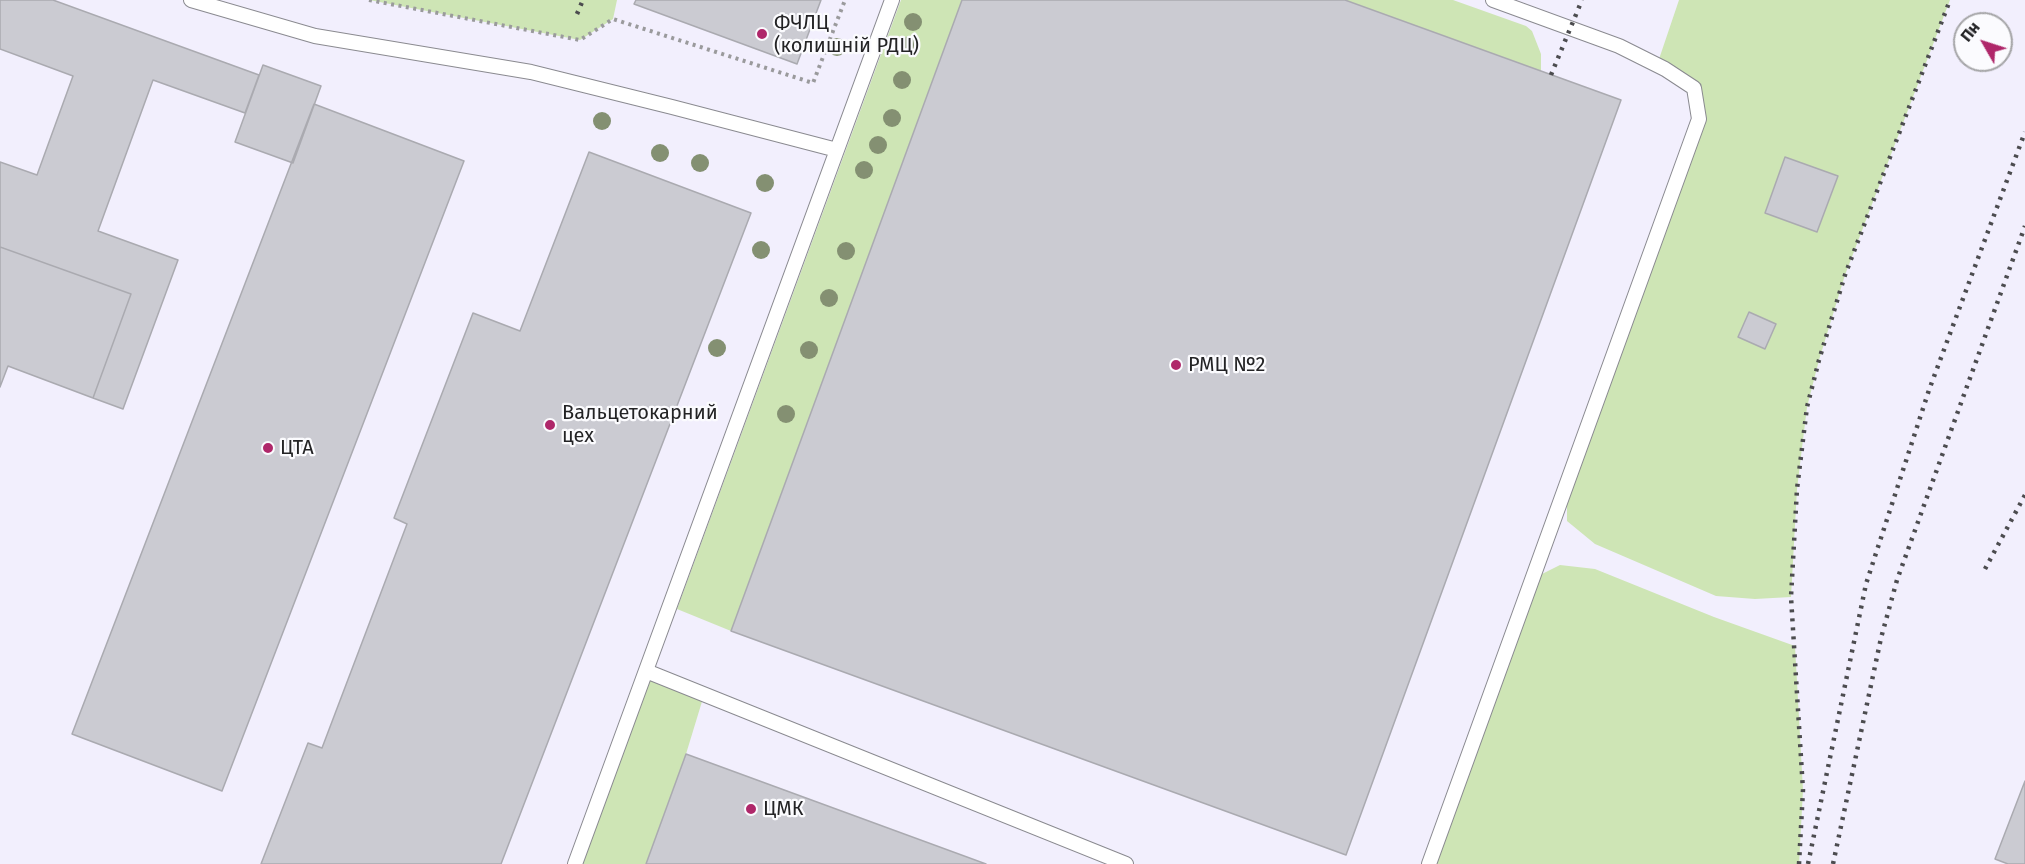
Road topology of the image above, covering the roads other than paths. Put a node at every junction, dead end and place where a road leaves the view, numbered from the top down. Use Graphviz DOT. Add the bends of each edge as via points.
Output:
graph roads {
  1 [pos="191,0"];
  2 [pos="892,0"];
  3 [pos="1493,0"];
  4 [pos="220,4"];
  5 [pos="837,150"];
  6 [pos="646,671"];
  7 [pos="574,864"];
  8 [pos="1126,864"];
  9 [pos="1430,864"];
  1 -- 4 [label="lane"];
  2 -- 5 [label="lane"];
  3 -- 9 [label="lane" via="1619,46 1665,69 1695,88 1699,119"];
  4 -- 5 [label="lane" via="315,36 531,72"];
  5 -- 6 [label="lane"];
  6 -- 7 [label="lane"];
  6 -- 8 [label="lane"];
}
